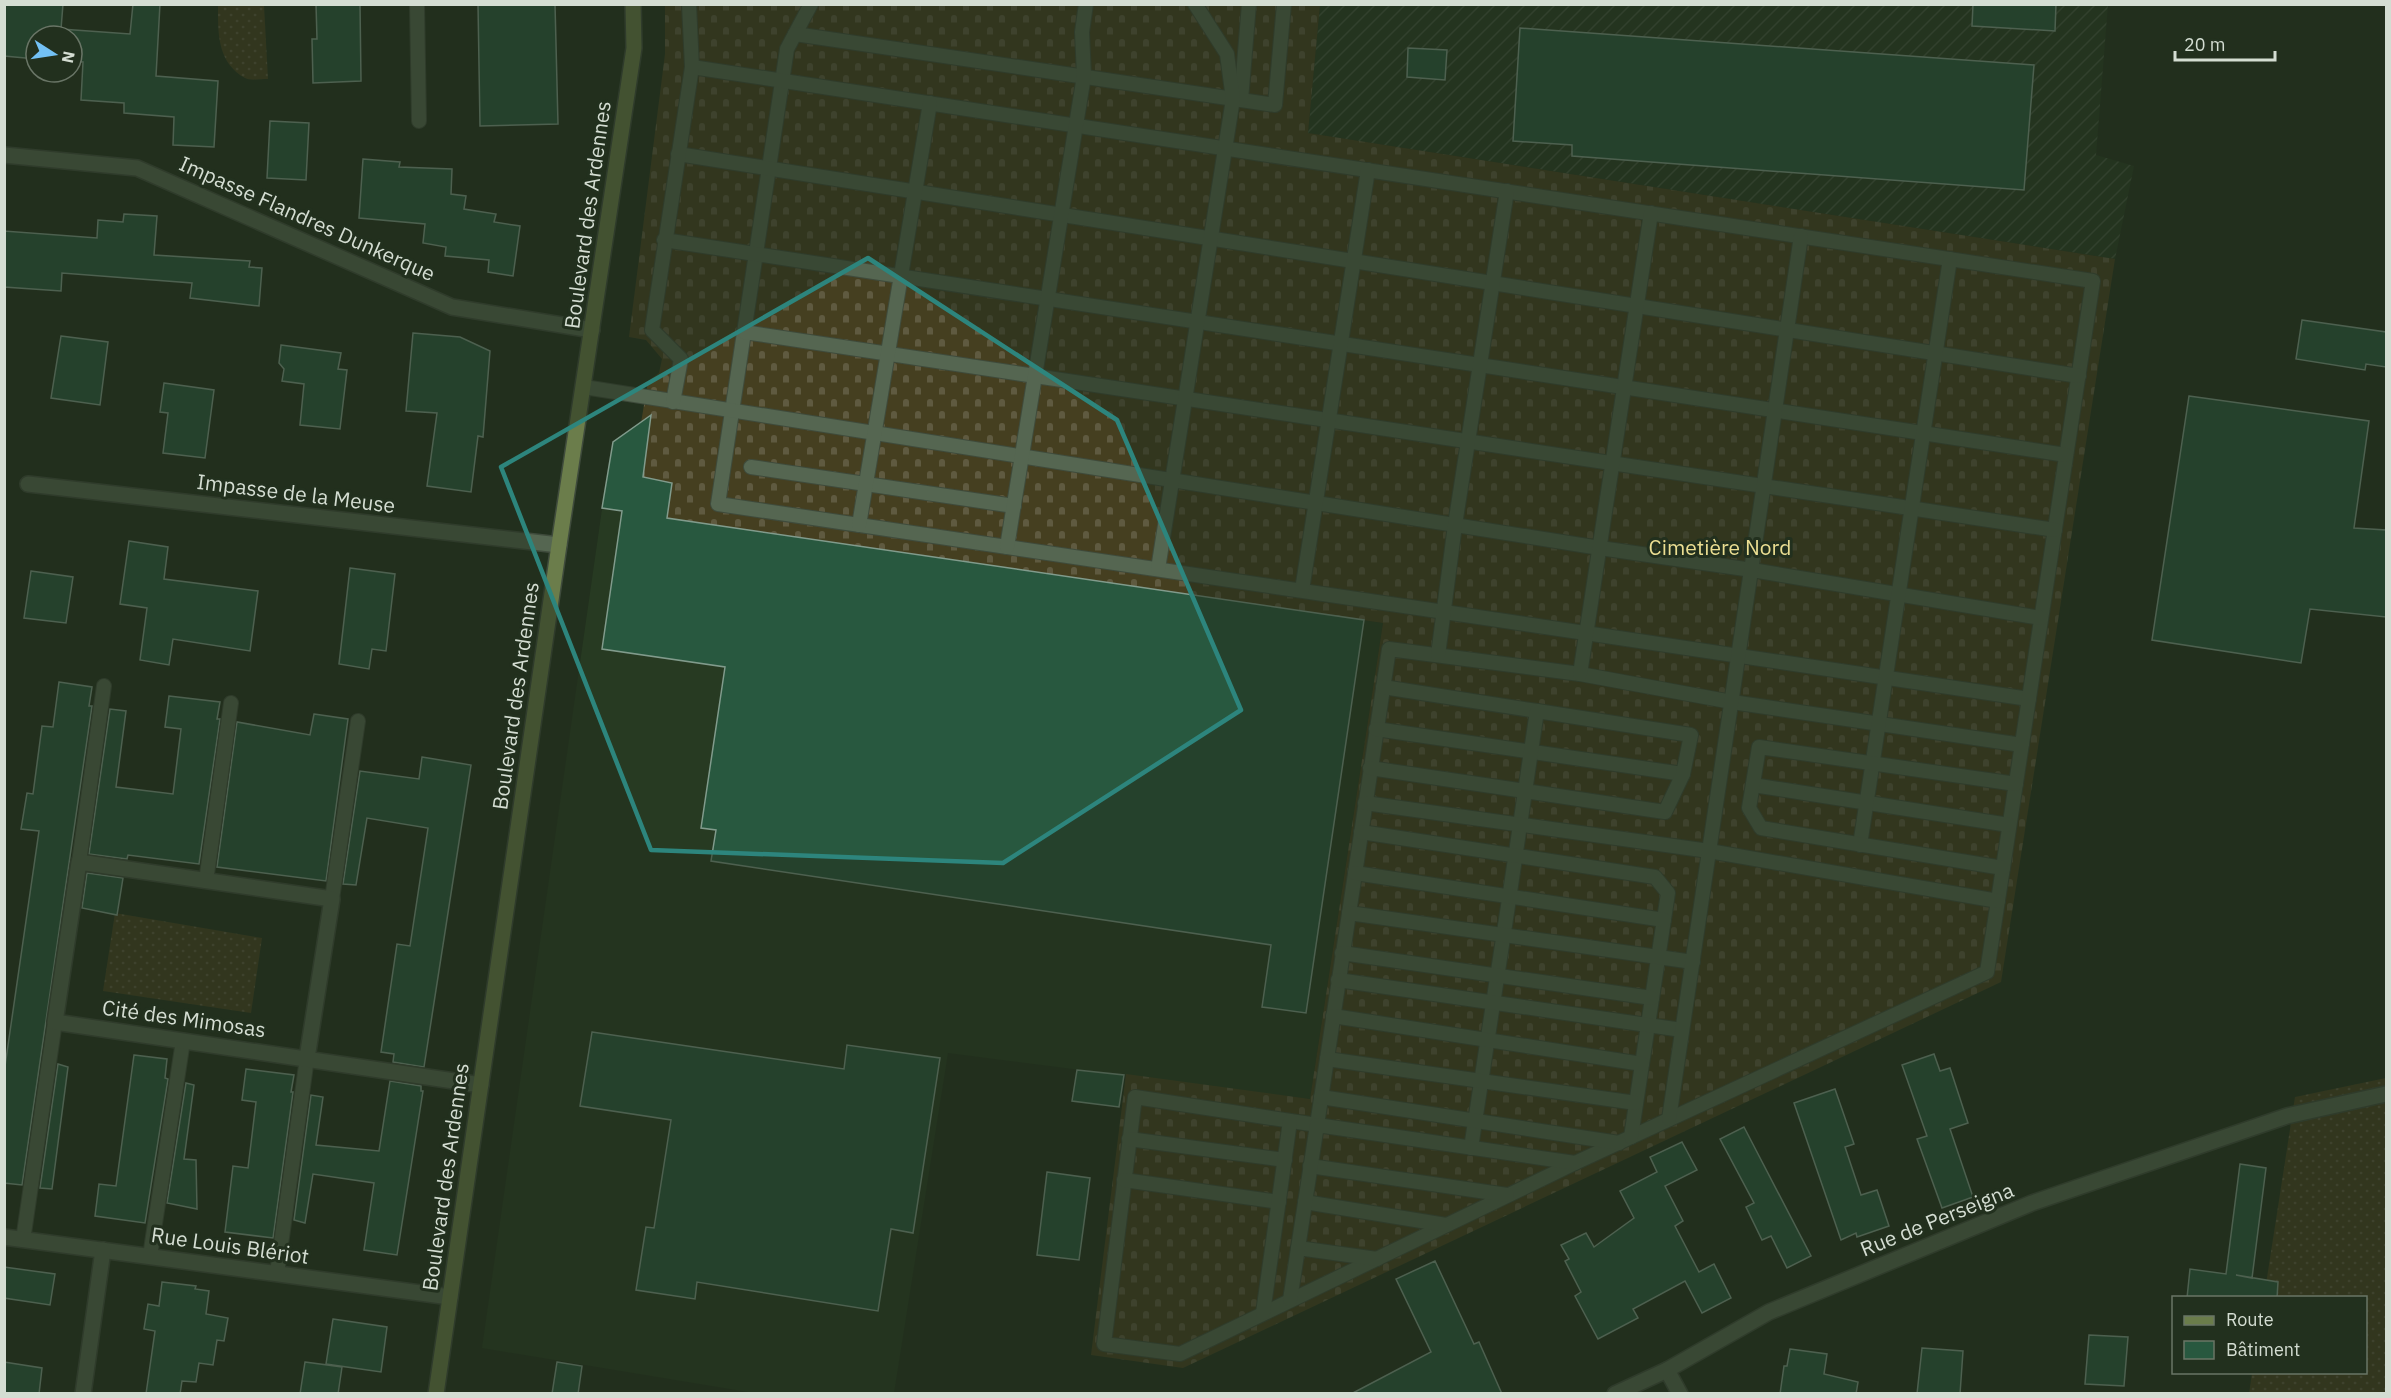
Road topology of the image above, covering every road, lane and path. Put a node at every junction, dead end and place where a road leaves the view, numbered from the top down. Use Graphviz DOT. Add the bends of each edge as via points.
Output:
graph roads {
  1 [pos="417,4"];
  2 [pos="633,4"];
  3 [pos="689,4"];
  4 [pos="811,4"];
  5 [pos="1086,4"];
  6 [pos="1195,4"];
  7 [pos="1249,4"];
  8 [pos="1284,4"];
  9 [pos="803,12"];
  10 [pos="795,34"];
  11 [pos="692,67"];
  12 [pos="1084,76"];
  13 [pos="781,81"];
  14 [pos="1237,100"];
  15 [pos="930,103"];
  16 [pos="419,121"];
  17 [pos="1077,126"];
  18 [pos="1224,148"];
  19 [pos="678,154"];
  20 [pos="4,155"];
  21 [pos="768,168"];
  22 [pos="1368,170"];
  23 [pos="1507,191"];
  24 [pos="915,192"];
  25 [pos="1651,213"];
  26 [pos="1062,214"];
  27 [pos="1801,237"];
  28 [pos="1210,238"];
  29 [pos="664,240"];
  30 [pos="756,254"];
  31 [pos="1950,259"];
  32 [pos="1354,261"];
  33 [pos="901,276"];
  34 [pos="1493,283"];
  35 [pos="1048,298"];
  36 [pos="1636,306"];
  37 [pos="1197,321"];
  38 [pos="592,330"];
  39 [pos="1787,330"];
  40 [pos="744,332"];
  41 [pos="1341,344"];
  42 [pos="1936,353"];
  43 [pos="888,354"];
  44 [pos="1480,365"];
  45 [pos="1035,376"];
  46 [pos="2079,376"];
  47 [pos="584,387"];
  48 [pos="1624,387"];
  49 [pos="1185,399"];
  50 [pos="673,402"];
  51 [pos="1775,410"];
  52 [pos="732,411"];
  53 [pos="1329,421"];
  54 [pos="875,433"];
  55 [pos="1924,433"];
  56 [pos="1468,442"];
  57 [pos="2066,455"];
  58 [pos="1022,457"];
  59 [pos="1613,464"];
  60 [pos="751,467"];
  61 [pos="1172,481"];
  62 [pos="28,484"];
  63 [pos="866,484"];
  64 [pos="1764,486"];
  65 [pos="1316,503"];
  66 [pos="1014,506"];
  67 [pos="1912,509"];
  68 [pos="859,525"];
  69 [pos="1455,525"];
  70 [pos="2055,530"];
  71 [pos="559,545"];
  72 [pos="1007,547"];
  73 [pos="1600,549"];
  74 [pos="1158,569"];
  75 [pos="1752,570"];
  76 [pos="1302,591"];
  77 [pos="1899,596"];
  78 [pos="1445,612"];
  79 [pos="2041,618"];
  80 [pos="1587,633"];
  81 [pos="1438,655"];
  82 [pos="1739,656"];
  83 [pos="1580,674"];
  84 [pos="1886,677"];
  85 [pos="104,686"];
  86 [pos="1383,687"];
  87 [pos="2029,699"];
  88 [pos="1732,702"];
  89 [pos="231,703"];
  90 [pos="1537,711"];
  91 [pos="358,721"];
  92 [pos="1879,725"];
  93 [pos="1376,729"];
  94 [pos="2022,746"];
  95 [pos="1531,752"];
  96 [pos="1873,762"];
  97 [pos="1370,768"];
  98 [pos="1683,774"];
  99 [pos="2016,784"];
  100 [pos="1753,785"];
  101 [pos="1525,792"];
  102 [pos="1365,802"];
  103 [pos="1867,802"];
  104 [pos="1520,825"];
  105 [pos="2009,825"];
  106 [pos="1361,832"];
  107 [pos="1860,845"];
  108 [pos="1709,851"];
  109 [pos="1515,856"];
  110 [pos="79,861"];
  111 [pos="2003,868"];
  112 [pos="1355,873"];
  113 [pos="206,880"];
  114 [pos="1509,897"];
  115 [pos="332,899"];
  116 [pos="1998,901"];
  117 [pos="1348,913"];
  118 [pos="1664,920"];
  119 [pos="1503,935"];
  120 [pos="1342,953"];
  121 [pos="1658,958"];
  122 [pos="1693,962"];
  123 [pos="1497,976"];
  124 [pos="1338,980"];
  125 [pos="1652,998"];
  126 [pos="1493,1003"];
  127 [pos="1333,1016"];
  128 [pos="55,1022"];
  129 [pos="1648,1026"];
  130 [pos="1682,1030"];
  131 [pos="1487,1040"];
  132 [pos="183,1041"];
  133 [pos="307,1058"];
  134 [pos="1327,1059"];
  135 [pos="1642,1064"];
  136 [pos="1481,1081"];
  137 [pos="481,1085"];
  138 [pos="2386,1094"];
  139 [pos="1321,1097"];
  140 [pos="1636,1103"];
  141 [pos="1669,1119"];
  142 [pos="1290,1120"];
  143 [pos="1475,1121"];
  144 [pos="1317,1125"];
  145 [pos="1129,1139"];
  146 [pos="1625,1140"];
  147 [pos="1471,1148"];
  148 [pos="1285,1160"];
  149 [pos="1575,1163"];
  150 [pos="1310,1166"];
  151 [pos="1125,1180"];
  152 [pos="1507,1196"];
  153 [pos="1279,1202"];
  154 [pos="1305,1202"];
  155 [pos="1446,1225"];
  156 [pos="4,1237"];
  157 [pos="23,1240"];
  158 [pos="1298,1248"];
  159 [pos="103,1250"];
  160 [pos="150,1256"];
  161 [pos="1377,1259"];
  162 [pos="277,1273"];
  163 [pos="450,1297"];
  164 [pos="1290,1300"];
  165 [pos="1263,1313"];
  166 [pos="1667,1370"];
  167 [pos="83,1394"];
  168 [pos="436,1394"];
  169 [pos="1615,1394"];
  170 [pos="1680,1394"];
  1 -- 16 [label="lane"];
  2 -- 38 [label="main road, Boulevard des Ardennes" via="634,48"];
  3 -- 11 [label="lane"];
  4 -- 9 [label="lane"];
  5 -- 12 [label="lane" via="1082,32"];
  6 -- 14 [label="lane" via="1227,54"];
  7 -- 14 [label="lane"];
  8 -- 14 [label="lane" via="1275,105"];
  9 -- 10 [label="lane"];
  10 -- 12 [label="lane"];
  10 -- 13 [label="lane" via="787,49"];
  11 -- 13 [label="lane"];
  11 -- 19 [label="lane"];
  12 -- 14 [label="lane"];
  12 -- 17 [label="lane"];
  13 -- 15 [label="lane"];
  13 -- 21 [label="lane"];
  14 -- 18 [label="lane"];
  15 -- 17 [label="lane"];
  15 -- 24 [label="lane"];
  17 -- 18 [label="lane"];
  17 -- 26 [label="lane"];
  18 -- 22 [label="lane"];
  18 -- 28 [label="lane"];
  19 -- 21 [label="lane"];
  19 -- 29 [label="lane"];
  20 -- 38 [label="street, Impasse Flandres Dunkerque" via="137,168 452,307"];
  21 -- 24 [label="lane"];
  21 -- 30 [label="lane"];
  22 -- 23 [label="lane"];
  22 -- 32 [label="lane"];
  23 -- 25 [label="lane"];
  23 -- 34 [label="lane"];
  24 -- 26 [label="lane"];
  24 -- 33 [label="lane"];
  25 -- 27 [label="lane"];
  25 -- 36 [label="lane"];
  26 -- 28 [label="lane"];
  26 -- 35 [label="lane"];
  27 -- 31 [label="lane"];
  27 -- 39 [label="lane"];
  28 -- 32 [label="lane"];
  28 -- 37 [label="lane"];
  29 -- 30 [label="lane"];
  29 -- 50 [label="lane" via="652,330 681,358"];
  30 -- 33 [label="lane"];
  30 -- 40 [label="lane"];
  31 -- 42 [label="lane"];
  31 -- 46 [label="lane" via="2093,281"];
  32 -- 34 [label="lane"];
  32 -- 41 [label="lane"];
  33 -- 35 [label="lane"];
  33 -- 43 [label="lane"];
  34 -- 36 [label="lane"];
  34 -- 44 [label="lane"];
  35 -- 37 [label="lane"];
  35 -- 45 [label="lane"];
  36 -- 39 [label="lane"];
  36 -- 48 [label="lane"];
  37 -- 41 [label="lane"];
  37 -- 49 [label="lane"];
  38 -- 47 [label="main road, Boulevard des Ardennes"];
  39 -- 42 [label="lane"];
  39 -- 51 [label="lane"];
  40 -- 43 [label="lane"];
  40 -- 52 [label="lane"];
  41 -- 44 [label="lane"];
  41 -- 53 [label="lane"];
  42 -- 46 [label="lane"];
  42 -- 55 [label="lane"];
  43 -- 45 [label="lane"];
  43 -- 54 [label="lane"];
  44 -- 48 [label="lane"];
  44 -- 56 [label="lane"];
  45 -- 49 [label="lane"];
  45 -- 58 [label="lane"];
  46 -- 57 [label="lane"];
  47 -- 50 [label="lane"];
  47 -- 71 [label="main road, Boulevard des Ardennes"];
  48 -- 51 [label="lane"];
  48 -- 59 [label="lane"];
  49 -- 53 [label="lane"];
  49 -- 61 [label="lane"];
  50 -- 52 [label="lane"];
  51 -- 55 [label="lane"];
  51 -- 64 [label="lane"];
  52 -- 54 [label="lane"];
  52 -- 68 [label="lane" via="718,504"];
  53 -- 56 [label="lane"];
  53 -- 65 [label="lane"];
  54 -- 58 [label="lane"];
  54 -- 63 [label="lane"];
  55 -- 57 [label="lane"];
  55 -- 67 [label="lane"];
  56 -- 59 [label="lane"];
  56 -- 69 [label="lane"];
  57 -- 70 [label="lane"];
  58 -- 61 [label="lane"];
  58 -- 66 [label="lane"];
  59 -- 64 [label="lane"];
  59 -- 73 [label="lane"];
  60 -- 63 [label="lane"];
  61 -- 65 [label="lane"];
  61 -- 74 [label="lane"];
  62 -- 71 [label="street, Impasse de la Meuse"];
  63 -- 66 [label="lane"];
  63 -- 68 [label="lane"];
  64 -- 67 [label="lane"];
  64 -- 75 [label="lane"];
  65 -- 69 [label="lane"];
  65 -- 76 [label="lane"];
  66 -- 72 [label="lane"];
  67 -- 70 [label="lane"];
  67 -- 77 [label="lane"];
  68 -- 72 [label="lane"];
  69 -- 73 [label="lane"];
  69 -- 78 [label="lane"];
  70 -- 79 [label="lane"];
  71 -- 137 [label="main road, Boulevard des Ardennes"];
  72 -- 74 [label="lane"];
  73 -- 75 [label="lane"];
  73 -- 80 [label="lane"];
  74 -- 76 [label="lane"];
  75 -- 77 [label="lane"];
  75 -- 82 [label="lane"];
  76 -- 78 [label="lane"];
  77 -- 79 [label="lane"];
  77 -- 84 [label="lane"];
  78 -- 80 [label="lane"];
  78 -- 81 [label="lane"];
  79 -- 87 [label="lane"];
  80 -- 82 [label="lane"];
  80 -- 83 [label="lane"];
  81 -- 83 [label="lane"];
  81 -- 86 [label="lane" via="1389,649"];
  82 -- 84 [label="lane"];
  82 -- 88 [label="lane"];
  83 -- 88 [label="lane"];
  84 -- 87 [label="lane"];
  84 -- 92 [label="lane"];
  85 -- 110 [label="lane"];
  86 -- 90 [label="lane"];
  86 -- 93 [label="lane"];
  87 -- 94 [label="lane"];
  88 -- 92 [label="lane"];
  88 -- 108 [label="lane"];
  89 -- 113 [label="lane"];
  90 -- 95 [label="lane"];
  90 -- 98 [label="lane" via="1691,735"];
  91 -- 115 [label="lane"];
  92 -- 94 [label="lane"];
  92 -- 96 [label="lane"];
  93 -- 95 [label="lane"];
  93 -- 97 [label="lane"];
  94 -- 99 [label="lane"];
  95 -- 98 [label="lane"];
  95 -- 101 [label="lane"];
  96 -- 99 [label="lane"];
  96 -- 100 [label="lane" via="1759,747"];
  96 -- 103 [label="lane"];
  97 -- 101 [label="lane"];
  97 -- 102 [label="lane"];
  98 -- 101 [label="lane" via="1665,812"];
  99 -- 105 [label="lane"];
  100 -- 103 [label="lane"];
  100 -- 107 [label="lane" via="1749,808 1761,828"];
  101 -- 104 [label="lane"];
  102 -- 104 [label="lane"];
  102 -- 106 [label="lane"];
  103 -- 105 [label="lane"];
  103 -- 107 [label="lane"];
  104 -- 108 [label="lane"];
  104 -- 109 [label="lane"];
  105 -- 111 [label="lane"];
  106 -- 109 [label="lane"];
  106 -- 112 [label="lane"];
  107 -- 111 [label="lane"];
  108 -- 116 [label="lane"];
  108 -- 122 [label="lane"];
  109 -- 114 [label="lane"];
  109 -- 118 [label="lane" via="1655,877 1668,893"];
  110 -- 113 [label="street"];
  110 -- 128 [label="street"];
  111 -- 116 [label="lane"];
  112 -- 114 [label="lane"];
  112 -- 117 [label="lane"];
  113 -- 115 [label="street"];
  114 -- 118 [label="lane"];
  114 -- 119 [label="lane"];
  115 -- 133 [label="street"];
  116 -- 141 [label="lane" via="1987,972"];
  117 -- 119 [label="lane"];
  117 -- 120 [label="lane"];
  118 -- 121 [label="lane"];
  119 -- 121 [label="lane"];
  119 -- 123 [label="lane"];
  120 -- 123 [label="lane"];
  120 -- 124 [label="lane"];
  121 -- 122 [label="lane"];
  121 -- 125 [label="lane"];
  122 -- 130 [label="lane"];
  123 -- 125 [label="lane"];
  123 -- 126 [label="lane"];
  124 -- 126 [label="lane"];
  124 -- 127 [label="lane"];
  125 -- 129 [label="lane"];
  126 -- 129 [label="lane"];
  126 -- 131 [label="lane"];
  127 -- 131 [label="lane"];
  127 -- 134 [label="lane"];
  128 -- 132 [label="street, Cité des Mimosas"];
  128 -- 157 [label="lane"];
  129 -- 130 [label="lane"];
  129 -- 135 [label="lane"];
  130 -- 141 [label="lane"];
  131 -- 135 [label="lane"];
  131 -- 136 [label="lane"];
  132 -- 133 [label="street, Cité des Mimosas"];
  132 -- 160 [label="lane"];
  133 -- 137 [label="street, Cité des Mimosas"];
  133 -- 162 [label="lane"];
  134 -- 136 [label="lane"];
  134 -- 139 [label="lane"];
  135 -- 140 [label="lane"];
  136 -- 140 [label="lane"];
  136 -- 143 [label="lane"];
  137 -- 163 [label="main road, Boulevard des Ardennes"];
  138 -- 166 [label="street, Rue de Perseigna" via="2287,1116 2032,1203 1769,1312"];
  139 -- 143 [label="lane"];
  139 -- 144 [label="lane"];
  140 -- 146 [label="lane"];
  141 -- 146 [label="lane"];
  142 -- 144 [label="lane"];
  142 -- 145 [label="lane" via="1135,1097"];
  142 -- 148 [label="lane"];
  143 -- 146 [label="lane"];
  143 -- 147 [label="lane"];
  144 -- 147 [label="lane"];
  144 -- 150 [label="lane"];
  145 -- 148 [label="lane"];
  145 -- 151 [label="lane"];
  146 -- 149 [label="lane"];
  147 -- 149 [label="lane"];
  148 -- 153 [label="lane"];
  149 -- 152 [label="lane"];
  150 -- 152 [label="lane"];
  150 -- 154 [label="lane"];
  151 -- 153 [label="lane"];
  151 -- 165 [label="lane" via="1104,1344 1179,1354"];
  152 -- 155 [label="lane"];
  153 -- 165 [label="lane"];
  154 -- 155 [label="lane"];
  154 -- 158 [label="lane"];
  155 -- 161 [label="lane"];
  156 -- 157 [label="street, Rue Louis Blériot"];
  157 -- 159 [label="street, Rue Louis Blériot"];
  158 -- 161 [label="lane"];
  158 -- 164 [label="lane"];
  159 -- 160 [label="street, Rue Louis Blériot"];
  159 -- 167 [label="street"];
  160 -- 162 [label="street, Rue Louis Blériot"];
  161 -- 164 [label="lane"];
  162 -- 163 [label="street, Rue Louis Blériot"];
  163 -- 168 [label="main road, Boulevard des Ardennes"];
  164 -- 165 [label="lane"];
  166 -- 169 [label="street, Rue de Perseigna"];
  166 -- 170 [label="street"];
}
